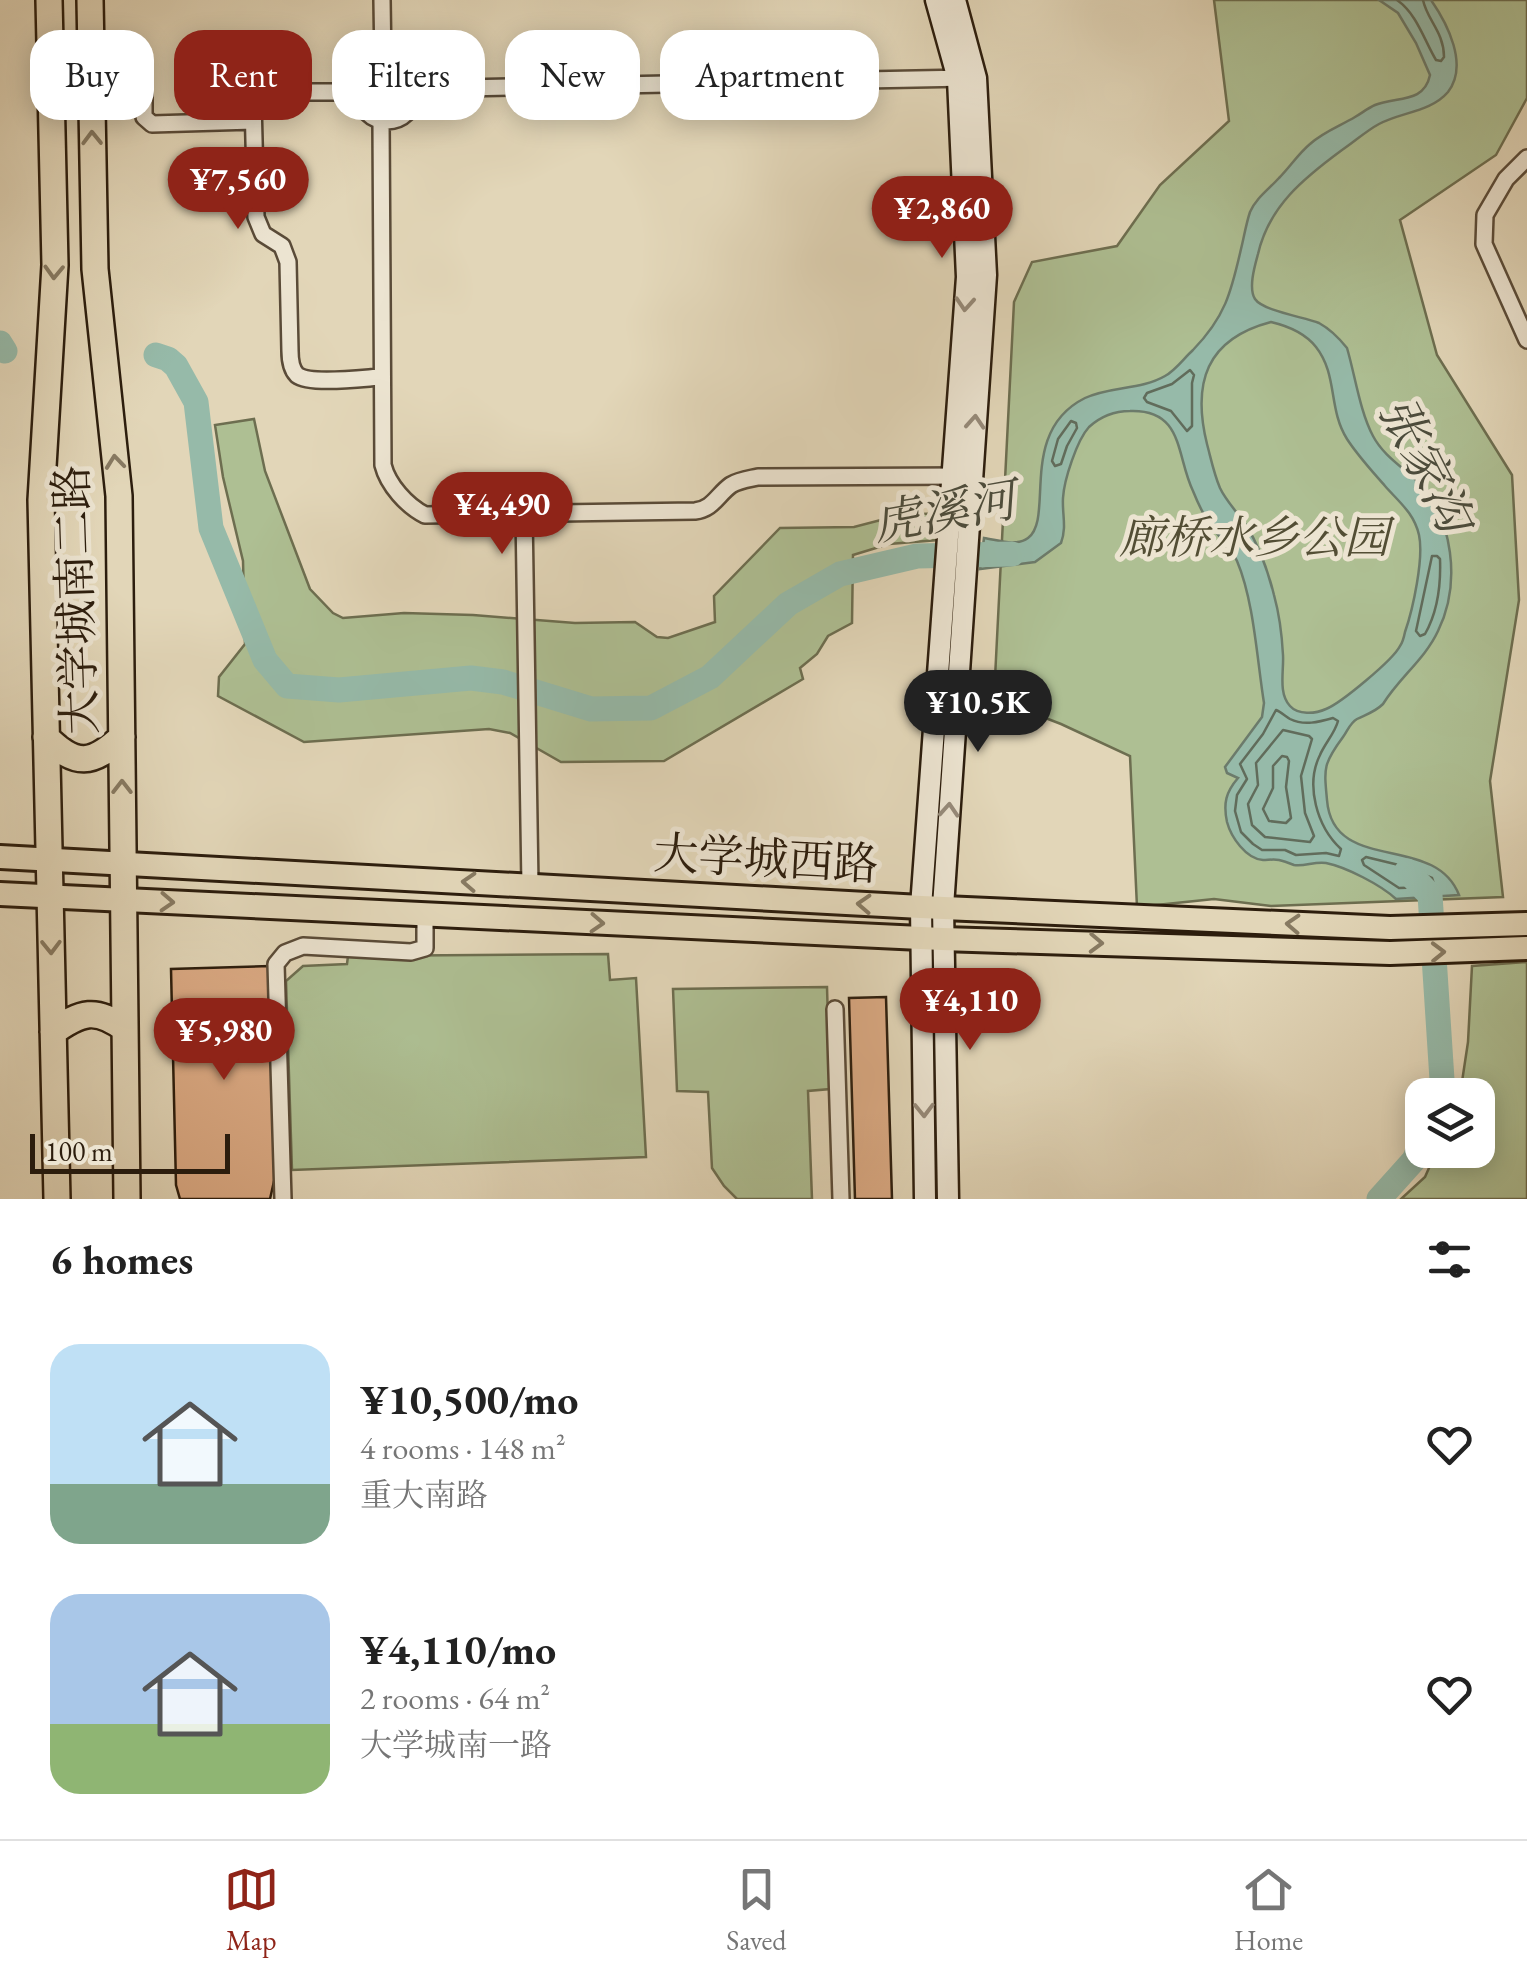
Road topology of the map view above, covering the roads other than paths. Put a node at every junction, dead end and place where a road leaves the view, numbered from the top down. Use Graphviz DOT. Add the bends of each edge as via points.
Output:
graph roads {
  1 [pos="49,0"];
  2 [pos="90,0"];
  3 [pos="382,0"];
  4 [pos="936,0"];
  5 [pos="955,0"];
  6 [pos="91,30"];
  7 [pos="382,30"];
  8 [pos="967,78"];
  9 [pos="485,88"];
  10 [pos="332,92"];
  11 [pos="92,120"];
  12 [pos="148,120"];
  13 [pos="381,120"];
  14 [pos="392,120"];
  15 [pos="254,122"];
  16 [pos="1527,158"];
  17 [pos="1526,333"];
  18 [pos="381,377"];
  19 [pos="962,476"];
  20 [pos="524,514"];
  21 [pos="122,737"];
  22 [pos="46,738"];
  23 [pos="0,857"];
  24 [pos="50,859"];
  25 [pos="123,863"];
  26 [pos="530,885"];
  27 [pos="0,894"];
  28 [pos="50,896"];
  29 [pos="123,900"];
  30 [pos="932,907"];
  31 [pos="426,914"];
  32 [pos="1527,924"];
  33 [pos="932,938"];
  34 [pos="1527,948"];
  35 [pos="835,1009"];
  36 [pos="125,1029"];
  37 [pos="53,1032"];
  38 [pos="57,1199"];
  39 [pos="127,1199"];
  40 [pos="283,1199"];
  41 [pos="841,1199"];
  42 [pos="925,1199"];
  43 [pos="948,1199"];
  1 -- 22 [label="highway, 大学城南二路, one-way" via="55,265 41,500"];
  2 -- 6 [label="highway, 大学城南二路"];
  3 -- 7 [label="street"];
  4 -- 8 [label="main road"];
  5 -- 8 [label="main road"];
  8 -- 9 [label="street"];
  8 -- 19 [label="main road"];
  10 -- 15 [label="street" via="256,94"];
  21 -- 11 [label="highway, 大学城南二路, one-way" via="118,496 94,270"];
  12 -- 15 [label="street"];
  13 -- 14 [label="street"];
  13 -- 18 [label="street"];
  15 -- 18 [label="street" via="256,216 288,262 291,365 310,380"];
  16 -- 17 [label="street" via="1485,216 1484,244"];
  18 -- 20 [label="street" via="387,479 416,510 425,516"];
  19 -- 20 [label="street" via="758,477 729,486 704,510"];
  19 -- 30 [label="main road"];
  20 -- 26 [label="street"];
  21 -- 22 [label="highway" via="104,754 82,760"];
  25 -- 21 [label="highway, 大学城南二路, one-way"];
  22 -- 24 [label="highway, 大学城南二路"];
  23 -- 24 [label="main road, 大学城西路"];
  24 -- 25 [label="main road, 大学城西路"];
  24 -- 28 [label="highway, 大学城南二路"];
  26 -- 25 [label="main road, 大学城西路, one-way"];
  25 -- 29 [label="highway, 大学城南二路"];
  30 -- 26 [label="main road, 大学城西路, one-way"];
  27 -- 28 [label="main road, 大学城西路"];
  28 -- 29 [label="main road, 大学城西路"];
  28 -- 37 [label="highway, 大学城南二路, one-way"];
  29 -- 31 [label="main road, 大学城西路, one-way"];
  29 -- 36 [label="highway, 大学城南二路"];
  32 -- 30 [label="main road, 大学城西路, one-way" via="1390,928"];
  30 -- 33 [label="main road"];
  31 -- 33 [label="main road, 大学城西路, one-way"];
  31 -- 40 [label="street" via="425,948 303,946 276,964"];
  33 -- 34 [label="main road, 大学城西路, one-way" via="1390,953"];
  33 -- 42 [label="main road, one-way"];
  33 -- 43 [label="main road"];
  35 -- 41 [label="street"];
  36 -- 37 [label="highway" via="91,1013"];
  36 -- 39 [label="highway, 大学城南二路"];
  37 -- 38 [label="highway, 大学城南二路"];
}
